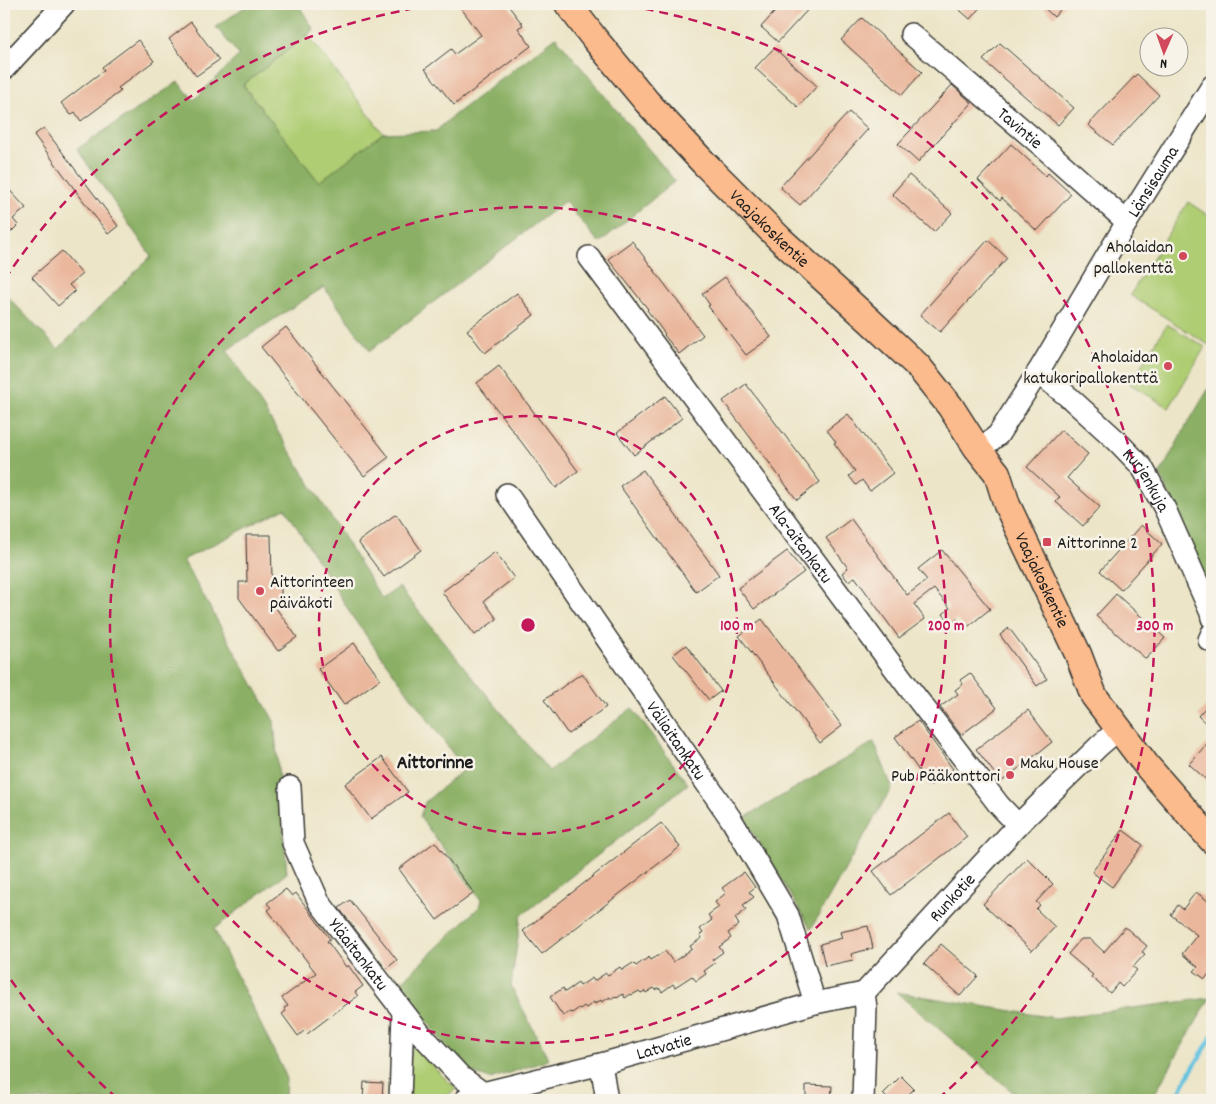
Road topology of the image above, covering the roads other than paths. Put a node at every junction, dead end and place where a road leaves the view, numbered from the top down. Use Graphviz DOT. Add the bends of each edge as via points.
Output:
graph roads {
  1 [pos="64,4"];
  2 [pos="568,4"];
  3 [pos="911,34"];
  4 [pos="4,69"];
  5 [pos="1212,86"];
  6 [pos="1127,222"];
  7 [pos="590,257"];
  8 [pos="1038,372"];
  9 [pos="977,448"];
  10 [pos="507,494"];
  11 [pos="1212,618"];
  12 [pos="1120,728"];
  13 [pos="290,787"];
  14 [pos="1018,825"];
  15 [pos="1212,840"];
  16 [pos="864,993"];
  17 [pos="815,1003"];
  18 [pos="403,1012"];
  19 [pos="601,1064"];
  20 [pos="474,1097"];
  21 [pos="400,1100"];
  22 [pos="607,1100"];
  23 [pos="863,1100"];
  1 -- 4 [label="street"];
  2 -- 9 [label="main road, Vaajakoskentie" via="647,102 703,162 780,239 918,366 950,406"];
  3 -- 6 [label="street, Tavintie"];
  5 -- 6 [label="street, Länsisauma"];
  6 -- 8 [label="street, Länsisauma"];
  7 -- 14 [label="street, Ala-aitankatu" via="909,688"];
  8 -- 9 [label="street, Länsisauma" via="998,435"];
  8 -- 11 [label="street, Kurjenkuja" via="1078,404 1142,467 1165,509"];
  9 -- 12 [label="main road, Vaajakoskentie" via="985,479 1007,505 1078,654 1106,689"];
  10 -- 17 [label="street, Väliaitankatu" via="731,819 788,915"];
  12 -- 14 [label="street, Runkotie"];
  12 -- 15 [label="main road, Vaajakoskentie" via="1147,766"];
  13 -- 18 [label="street, Yläaitankatu" via="293,843 319,902"];
  14 -- 16 [label="street, Runkotie"];
  16 -- 17 [label="street, Latvatie"];
  16 -- 23 [label="street"];
  17 -- 19 [label="street, Latvatie"];
  18 -- 20 [label="street, Yläaitankatu" via="461,1077"];
  18 -- 21 [label="street"];
  19 -- 20 [label="street, Latvatie"];
  19 -- 22 [label="street"];
}
